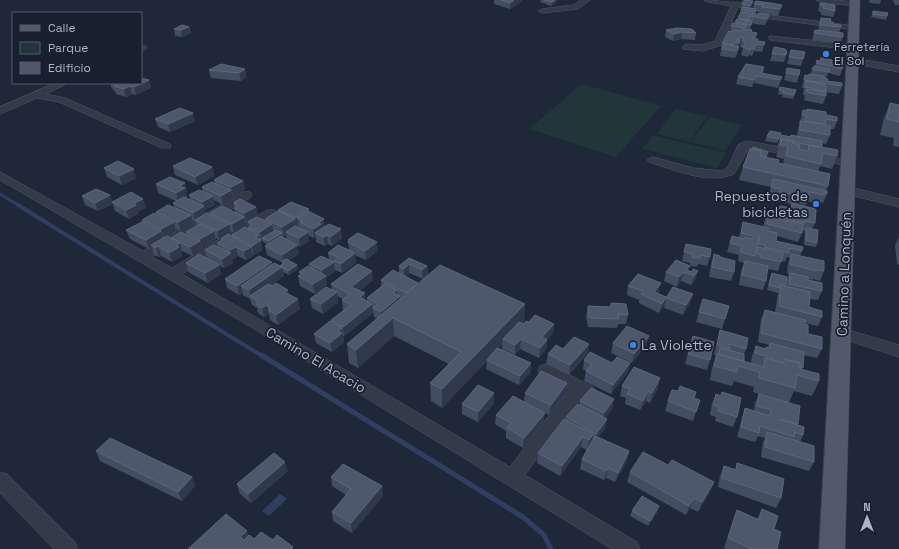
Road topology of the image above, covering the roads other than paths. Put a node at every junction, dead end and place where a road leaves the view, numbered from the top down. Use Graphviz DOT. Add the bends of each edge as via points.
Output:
graph roads {
  1 [pos="586,0"];
  2 [pos="708,0"];
  3 [pos="747,0"];
  4 [pos="820,0"];
  5 [pos="855,2"];
  6 [pos="736,5"];
  7 [pos="542,11"];
  8 [pos="756,15"];
  9 [pos="854,28"];
  10 [pos="773,38"];
  11 [pos="686,47"];
  12 [pos="854,54"];
  13 [pos="899,63"];
  14 [pos="899,69"];
  15 [pos="61,84"];
  16 [pos="37,95"];
  17 [pos="0,111"];
  18 [pos="166,146"];
  19 [pos="653,160"];
  20 [pos="848,163"];
  21 [pos="0,175"];
  22 [pos="846,190"];
  23 [pos="246,195"];
  24 [pos="899,203"];
  25 [pos="271,213"];
  26 [pos="143,257"];
  27 [pos="172,274"];
  28 [pos="842,333"];
  29 [pos="899,351"];
  30 [pos="546,370"];
  31 [pos="580,387"];
  32 [pos="598,397"];
  33 [pos="512,478"];
  34 [pos="0,480"];
  35 [pos="68,549"];
  36 [pos="630,549"];
  37 [pos="832,549"];
  1 -- 7 [label="street" via="575,7"];
  2 -- 6 [label="street"];
  3 -- 6 [label="street" via="745,5"];
  4 -- 5 [label="street"];
  5 -- 9 [label="main road, Camino a Lonquén"];
  6 -- 11 [label="street" via="719,43 703,48"];
  8 -- 9 [label="street"];
  9 -- 12 [label="main road, Camino a Lonquén"];
  10 -- 12 [label="street" via="820,42"];
  12 -- 13 [label="street"];
  12 -- 14 [label="street"];
  12 -- 20 [label="main road, Camino a Lonquén"];
  15 -- 16 [label="street"];
  16 -- 17 [label="street"];
  16 -- 18 [label="street" via="62,100"];
  19 -- 20 [label="street" via="711,175 724,175 731,171 742,147 747,144"];
  20 -- 22 [label="main road, Camino a Lonquén"];
  21 -- 26 [label="street, Camino El Acacio"];
  22 -- 24 [label="street"];
  22 -- 28 [label="main road, Camino a Lonquén"];
  23 -- 26 [label="street"];
  25 -- 27 [label="street"];
  26 -- 27 [label="street, Camino El Acacio"];
  27 -- 33 [label="street, Camino El Acacio"];
  28 -- 29 [label="street"];
  28 -- 37 [label="main road, Camino a Lonquén"];
  30 -- 31 [label="street"];
  31 -- 32 [label="street"];
  31 -- 33 [label="street"];
  33 -- 36 [label="street, Camino El Acacio"];
  34 -- 35 [label="street"];
}
